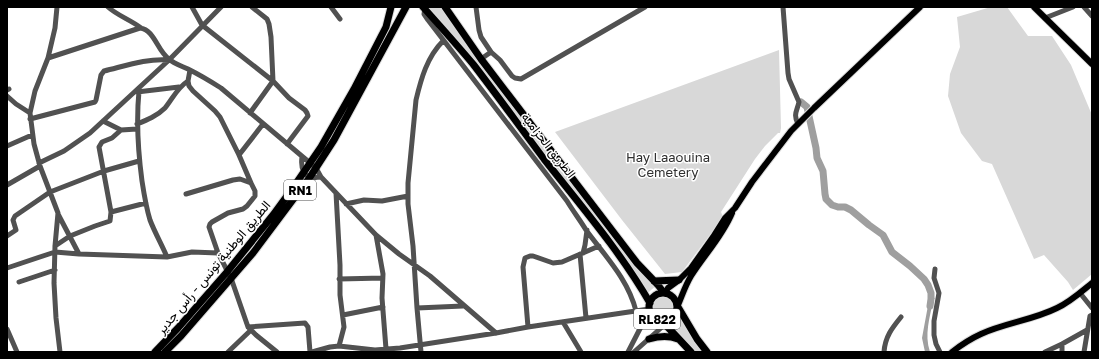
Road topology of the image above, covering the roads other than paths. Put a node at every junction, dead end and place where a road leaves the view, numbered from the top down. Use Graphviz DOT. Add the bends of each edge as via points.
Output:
graph roads {
  1 [pos="57,7"];
  2 [pos="108,7"];
  3 [pos="192,7"];
  4 [pos="221,7"];
  5 [pos="252,7"];
  6 [pos="331,7"];
  7 [pos="391,7"];
  8 [pos="445,7"];
  9 [pos="476,7"];
  10 [pos="645,7"];
  11 [pos="784,7"];
  12 [pos="920,7"];
  13 [pos="1034,7"];
  14 [pos="1073,7"];
  15 [pos="1084,7"];
  16 [pos="407,8"];
  17 [pos="424,8"];
  18 [pos="1092,16"];
  19 [pos="1045,18"];
  20 [pos="340,19"];
  21 [pos="202,25"];
  22 [pos="141,28"];
  23 [pos="443,41"];
  24 [pos="491,52"];
  25 [pos="48,58"];
  26 [pos="481,59"];
  27 [pos="169,60"];
  28 [pos="1092,64"];
  29 [pos="190,70"];
  30 [pos="188,81"];
  31 [pos="273,81"];
  32 [pos="179,87"];
  33 [pos="137,92"];
  34 [pos="7,96"];
  35 [pos="250,113"];
  36 [pos="30,116"];
  37 [pos="103,121"];
  38 [pos="799,123"];
  39 [pos="263,124"];
  40 [pos="137,126"];
  41 [pos="121,130"];
  42 [pos="32,136"];
  43 [pos="287,144"];
  44 [pos="7,146"];
  45 [pos="239,155"];
  46 [pos="302,157"];
  47 [pos="139,161"];
  48 [pos="40,164"];
  49 [pos="313,166"];
  50 [pos="104,171"];
  51 [pos="304,172"];
  52 [pos="310,177"];
  53 [pos="321,177"];
  54 [pos="251,183"];
  55 [pos="7,185"];
  56 [pos="50,192"];
  57 [pos="336,193"];
  58 [pos="186,194"];
  59 [pos="408,196"];
  60 [pos="146,203"];
  61 [pos="346,204"];
  62 [pos="735,208"];
  63 [pos="112,212"];
  64 [pos="58,213"];
  65 [pos="587,230"];
  66 [pos="376,235"];
  67 [pos="7,236"];
  68 [pos="70,236"];
  69 [pos="55,246"];
  70 [pos="599,246"];
  71 [pos="55,252"];
  72 [pos="79,254"];
  73 [pos="218,254"];
  74 [pos="582,254"];
  75 [pos="167,257"];
  76 [pos="414,265"];
  77 [pos="7,268"];
  78 [pos="935,269"];
  79 [pos="55,270"];
  80 [pos="229,275"];
  81 [pos="383,278"];
  82 [pos="340,279"];
  83 [pos="679,280"];
  84 [pos="654,281"];
  85 [pos="19,282"];
  86 [pos="1092,283"];
  87 [pos="664,293"];
  88 [pos="1080,293"];
  89 [pos="463,306"];
  90 [pos="678,306"];
  91 [pos="383,307"];
  92 [pos="417,308"];
  93 [pos="650,308"];
  94 [pos="1092,308"];
  95 [pos="636,312"];
  96 [pos="343,315"];
  97 [pos="1092,315"];
  98 [pos="901,317"];
  99 [pos="586,318"];
  100 [pos="564,322"];
  101 [pos="663,323"];
  102 [pos="528,327"];
  103 [pos="250,328"];
  104 [pos="7,329"];
  105 [pos="1087,330"];
  106 [pos="496,333"];
  107 [pos="649,340"];
  108 [pos="680,340"];
  109 [pos="1062,344"];
  110 [pos="420,345"];
  111 [pos="339,346"];
  112 [pos="386,349"];
  113 [pos="400,350"];
  114 [pos="368,351"];
  115 [pos="17,352"];
  116 [pos="60,352"];
  117 [pos="155,352"];
  118 [pos="164,352"];
  119 [pos="228,352"];
  120 [pos="278,352"];
  121 [pos="311,352"];
  122 [pos="421,352"];
  123 [pos="581,352"];
  124 [pos="628,352"];
  125 [pos="634,352"];
  126 [pos="691,352"];
  127 [pos="707,352"];
  128 [pos="884,352"];
  129 [pos="940,352"];
  130 [pos="952,352"];
  131 [pos="1045,352"];
  132 [pos="1062,352"];
  133 [pos="1084,352"];
  1 -- 25 [label="street"];
  2 -- 22 [label="street"];
  3 -- 21 [label="street"];
  4 -- 21 [label="street"];
  5 -- 31 [label="street" via="267,19 269,24 272,37"];
  6 -- 20 [label="street"];
  7 -- 49 [label="highway, الطريق الوطنية تونس - رأس جدير / RN1" via="382,36"];
  8 -- 26 [label="highway, الطريق الحزامية"];
  9 -- 24 [label="street" via="481,37"];
  10 -- 24 [label="street" via="521,79 512,76"];
  11 -- 38 [label="street" via="788,73 799,102 795,116"];
  12 -- 38 [label="main road"];
  13 -- 19 [label="main road"];
  14 -- 19 [label="street"];
  15 -- 18 [label="street"];
  16 -- 49 [label="highway, الطريق الوطنية تونس - رأس جدير / RN1" via="334,140"];
  17 -- 23 [label="street" via="425,17"];
  17 -- 93 [label="highway, الطريق الحزامية" via="473,65 585,210 628,268"];
  19 -- 28 [label="main road"];
  21 -- 27 [label="street"];
  21 -- 31 [label="street"];
  22 -- 25 [label="street"];
  22 -- 27 [label="street" via="154,38"];
  23 -- 59 [label="street" via="430,59 418,90"];
  23 -- 65 [label="street"];
  24 -- 26 [label="street"];
  25 -- 36 [label="street" via="35,91"];
  26 -- 84 [label="highway, الطريق الحزامية" via="637,263"];
  27 -- 29 [label="street"];
  27 -- 33 [label="street"];
  27 -- 36 [label="street" via="152,60 104,71 95,102"];
  29 -- 30 [label="street"];
  29 -- 35 [label="street" via="221,88"];
  30 -- 32 [label="street"];
  30 -- 45 [label="street" via="193,91 220,117"];
  31 -- 35 [label="street"];
  31 -- 43 [label="street" via="308,115"];
  32 -- 33 [label="street"];
  32 -- 40 [label="street" via="165,108"];
  33 -- 37 [label="street"];
  33 -- 40 [label="street"];
  34 -- 36 [label="street"];
  35 -- 39 [label="street"];
  36 -- 42 [label="street"];
  37 -- 41 [label="street"];
  37 -- 48 [label="street" via="64,151"];
  38 -- 62 [label="main road"];
  39 -- 43 [label="street"];
  39 -- 45 [label="street"];
  40 -- 41 [label="street"];
  40 -- 47 [label="street"];
  41 -- 50 [label="street" via="102,142 99,147"];
  42 -- 44 [label="street"];
  42 -- 48 [label="street"];
  43 -- 46 [label="street"];
  45 -- 54 [label="street"];
  46 -- 49 [label="street"];
  46 -- 51 [label="street"];
  47 -- 50 [label="street"];
  47 -- 60 [label="street"];
  48 -- 55 [label="street"];
  48 -- 56 [label="street"];
  49 -- 51 [label="highway, الطريق الوطنية تونس - رأس جدير / RN1"];
  49 -- 52 [label="highway, الطريق الوطنية تونس - رأس جدير / RN1"];
  49 -- 53 [label="street"];
  50 -- 56 [label="street"];
  50 -- 63 [label="street"];
  51 -- 52 [label="street"];
  51 -- 80 [label="highway, الطريق الوطنية تونس - رأس جدير / RN1"];
  52 -- 53 [label="street"];
  52 -- 80 [label="highway, الطريق الوطنية تونس - رأس جدير / RN1" via="265,237"];
  53 -- 57 [label="street"];
  54 -- 58 [label="street" via="240,179 233,180"];
  54 -- 73 [label="street" via="255,196 245,208 223,215 210,224"];
  56 -- 64 [label="street"];
  56 -- 67 [label="street" via="15,216 13,220 16,230"];
  57 -- 61 [label="street"];
  57 -- 82 [label="street"];
  59 -- 61 [label="street"];
  59 -- 76 [label="street"];
  60 -- 63 [label="street"];
  60 -- 75 [label="street" via="151,222"];
  61 -- 66 [label="street"];
  62 -- 83 [label="main road" via="725,218 691,268"];
  62 -- 90 [label="main road" via="691,277"];
  63 -- 68 [label="street" via="110,221"];
  64 -- 68 [label="street"];
  64 -- 69 [label="street"];
  65 -- 70 [label="street"];
  65 -- 74 [label="street" via="586,245"];
  66 -- 76 [label="street"];
  66 -- 81 [label="street"];
  68 -- 69 [label="street"];
  68 -- 72 [label="street"];
  69 -- 71 [label="street"];
  70 -- 74 [label="street"];
  70 -- 95 [label="street" via="625,283"];
  71 -- 72 [label="street"];
  71 -- 77 [label="street"];
  71 -- 79 [label="street"];
  72 -- 75 [label="street"];
  73 -- 75 [label="street" via="192,252"];
  73 -- 80 [label="street"];
  74 -- 99 [label="street"];
  74 -- 102 [label="street" via="557,263 533,256 525,258 523,267"];
  76 -- 89 [label="street"];
  76 -- 92 [label="street"];
  78 -- 129 [label="street" via="934,278 939,293 934,335"];
  79 -- 85 [label="street"];
  79 -- 116 [label="street"];
  80 -- 103 [label="street"];
  80 -- 117 [label="highway, الطريق الوطنية تونس - رأس جدير / RN1"];
  80 -- 118 [label="highway, الطريق الوطنية تونس - رأس جدير / RN1" via="181,336"];
  81 -- 82 [label="street"];
  81 -- 91 [label="street"];
  82 -- 96 [label="street"];
  83 -- 84 [label="highway"];
  83 -- 87 [label="main road"];
  84 -- 87 [label="highway, الطريق الحزامية"];
  86 -- 88 [label="main road"];
  87 -- 90 [label="highway, الطريق الحزامية / RL822" via="673,296"];
  87 -- 93 [label="highway, RL822" via="653,297"];
  88 -- 94 [label="street"];
  88 -- 130 [label="main road" via="1059,308 982,333"];
  89 -- 92 [label="street"];
  89 -- 106 [label="street"];
  90 -- 101 [label="highway, RL822" via="676,314"];
  90 -- 127 [label="highway, الطريق الحزامية" via="685,321"];
  91 -- 96 [label="street"];
  91 -- 112 [label="street"];
  92 -- 110 [label="street"];
  93 -- 95 [label="street"];
  93 -- 101 [label="highway, الطريق الحزامية / RL822" via="655,318"];
  93 -- 124 [label="street, RL822"];
  95 -- 99 [label="street"];
  96 -- 111 [label="street" via="343,332"];
  97 -- 105 [label="street"];
  98 -- 128 [label="street" via="890,330"];
  99 -- 100 [label="street"];
  100 -- 102 [label="street"];
  100 -- 123 [label="street"];
  101 -- 107 [label="street, RL822"];
  101 -- 108 [label="highway, الطريق الحزامية"];
  102 -- 106 [label="street"];
  103 -- 119 [label="street"];
  103 -- 120 [label="street"];
  103 -- 121 [label="street" via="305,323 308,327"];
  104 -- 115 [label="street"];
  105 -- 109 [label="street"];
  105 -- 133 [label="street"];
  106 -- 110 [label="street"];
  107 -- 108 [label="highway" via="668,336"];
  107 -- 125 [label="street, RL822"];
  108 -- 126 [label="highway, الطريق الحزامية"];
  109 -- 131 [label="street"];
  109 -- 132 [label="street"];
  110 -- 113 [label="street"];
  110 -- 122 [label="street"];
  111 -- 114 [label="street"];
  111 -- 121 [label="street"];
  112 -- 113 [label="street"];
  112 -- 114 [label="street"];
}
